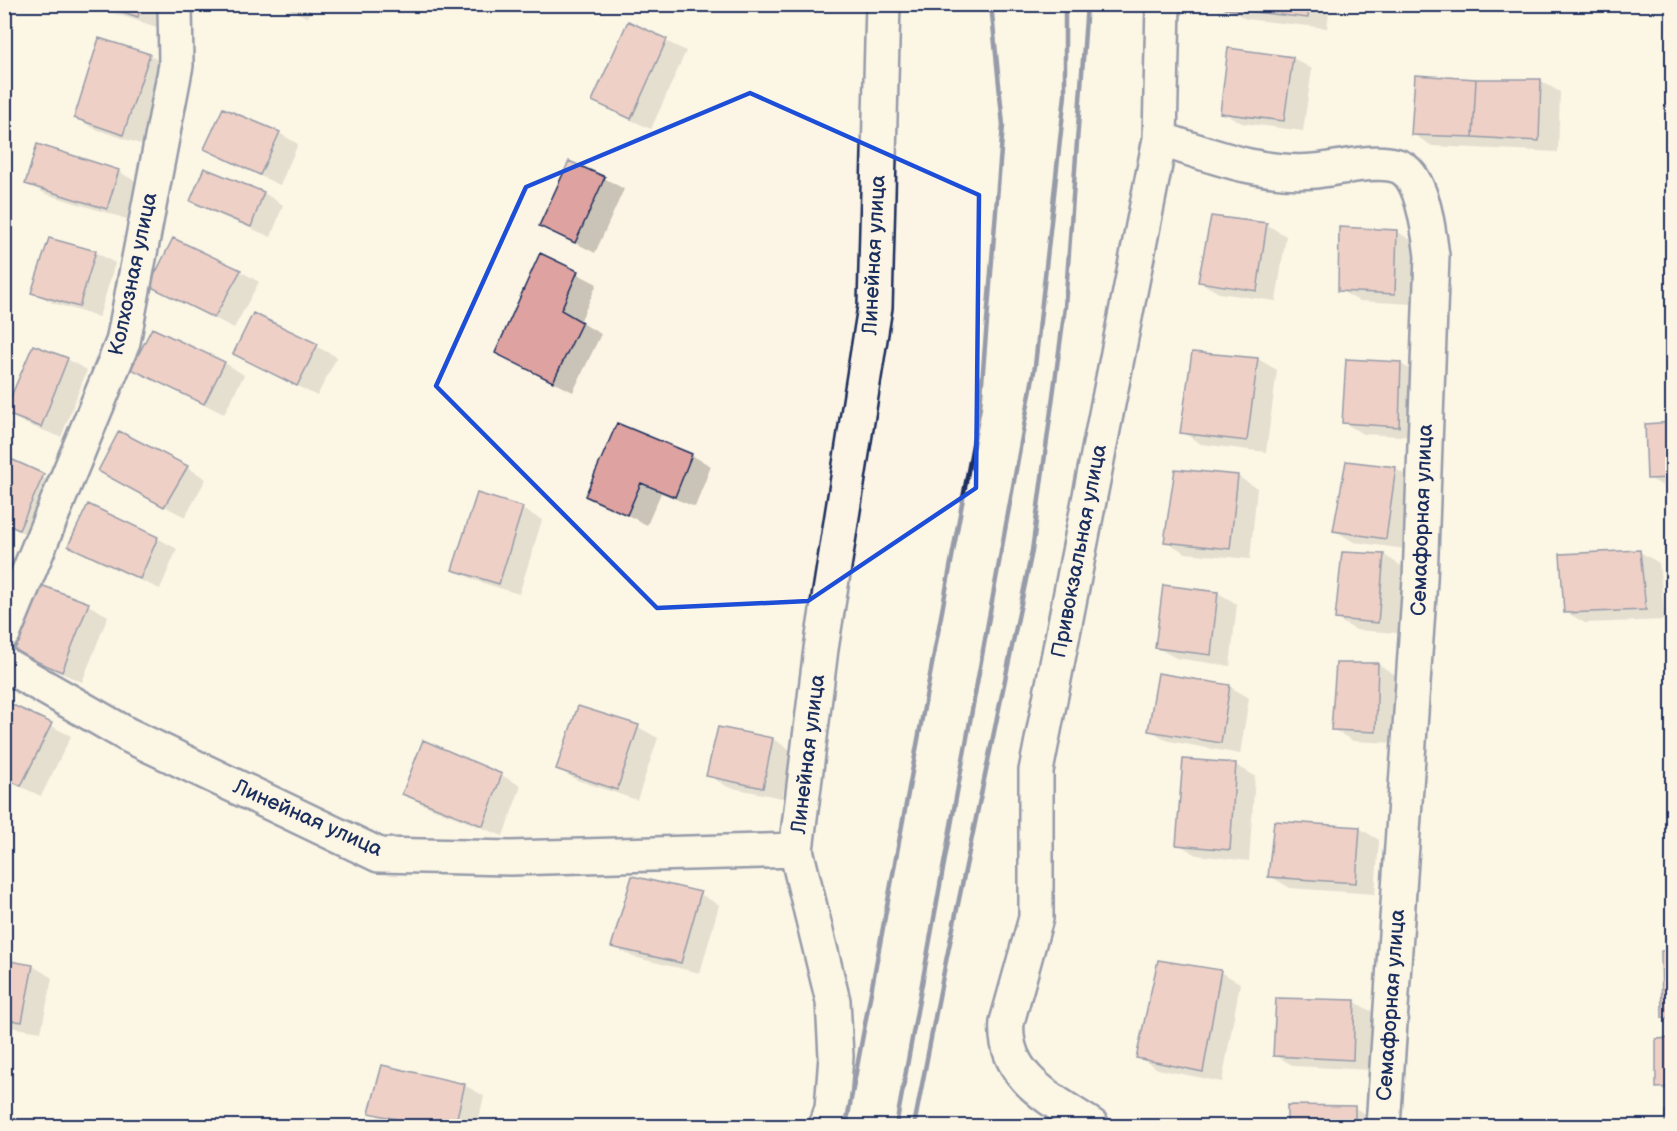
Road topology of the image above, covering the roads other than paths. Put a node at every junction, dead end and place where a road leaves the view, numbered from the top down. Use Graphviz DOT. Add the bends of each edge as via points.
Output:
graph roads {
  1 [pos="175,4"];
  2 [pos="884,4"];
  3 [pos="1163,4"];
  4 [pos="1160,139"];
  5 [pos="4,632"];
  6 [pos="4,664"];
  7 [pos="796,850"];
  8 [pos="826,1126"];
  9 [pos="1092,1126"];
  10 [pos="1383,1126"];
  1 -- 5 [label="street, Колхозная улица" via="176,66 123,342"];
  2 -- 7 [label="street, Линейная улица" via="875,307 821,649"];
  3 -- 4 [label="street, Привокзальная улица"];
  4 -- 9 [label="street, Привокзальная улица" via="1036,771 1036,918 1006,1036 1024,1077"];
  4 -- 10 [label="street, Семафорная улица" via="1252,167 1280,171 1313,172 1390,162 1405,170 1415,185 1429,231 1432,256 1420,580"];
  6 -- 7 [label="street, Линейная улица" via="128,735 379,855 510,858"];
  7 -- 8 [label="street" via="833,1001 836,1056 832,1109"];
}
